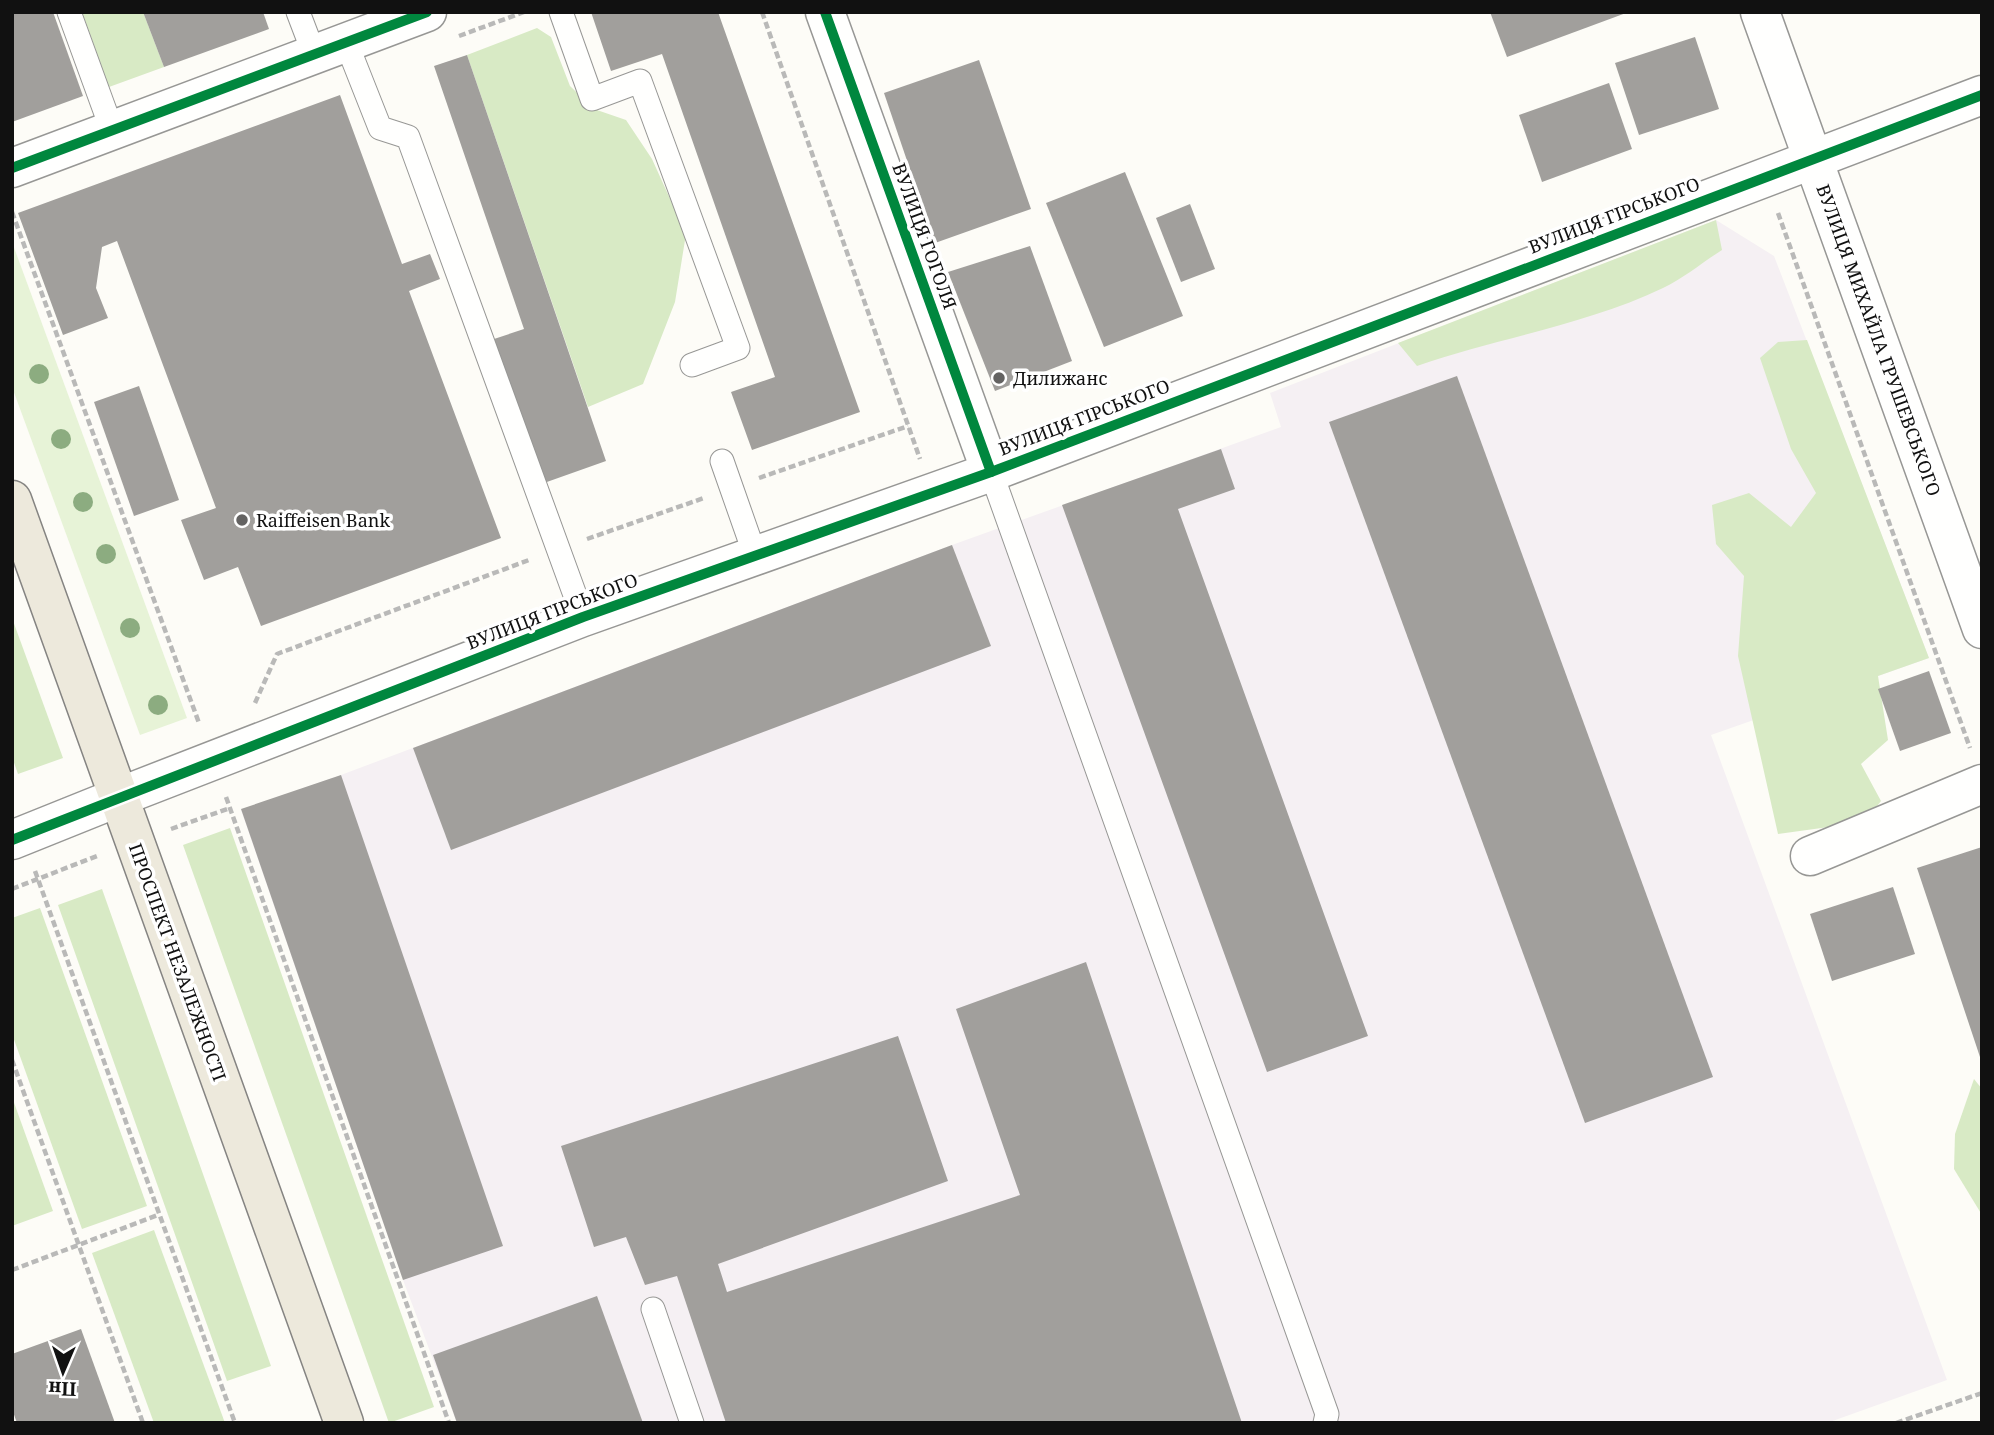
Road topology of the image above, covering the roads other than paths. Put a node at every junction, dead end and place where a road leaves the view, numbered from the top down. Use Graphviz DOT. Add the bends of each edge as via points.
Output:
graph roads {
  1 [pos="69,12"];
  2 [pos="298,12"];
  3 [pos="561,12"];
  4 [pos="825,12"];
  5 [pos="1760,12"];
  6 [pos="404,16"];
  7 [pos="330,48"];
  8 [pos="1982,95"];
  9 [pos="112,130"];
  10 [pos="1815,158"];
  11 [pos="12,168"];
  12 [pos="692,365"];
  13 [pos="722,461"];
  14 [pos="991,472"];
  15 [pos="12,500"];
  16 [pos="755,555"];
  17 [pos="583,617"];
  18 [pos="1982,629"];
  19 [pos="1977,770"];
  20 [pos="119,797"];
  21 [pos="18,837"];
  22 [pos="1811,856"];
  23 [pos="653,1309"];
  24 [pos="344,1423"];
  25 [pos="692,1423"];
  26 [pos="1325,1423"];
  1 -- 9 [label="lane"];
  2 -- 7 [label="lane"];
  3 -- 12 [label="lane" via="592,99 640,81 738,348"];
  4 -- 14 [label="street, ВУЛИЦЯ ГОГОЛЯ"];
  5 -- 10 [label="street, ВУЛИЦЯ МИХАЙЛА ГРУШЕВСЬКОГО"];
  6 -- 7 [label="street"];
  7 -- 9 [label="street"];
  7 -- 17 [label="lane" via="380,128 408,137"];
  8 -- 10 [label="street, ВУЛИЦЯ ГІРСЬКОГО"];
  9 -- 11 [label="street"];
  10 -- 14 [label="street, ВУЛИЦЯ ГІРСЬКОГО"];
  10 -- 18 [label="street, ВУЛИЦЯ МИХАЙЛА ГРУШЕВСЬКОГО"];
  13 -- 16 [label="lane"];
  14 -- 16 [label="street, ВУЛИЦЯ ГІРСЬКОГО"];
  14 -- 26 [label="lane" via="1323,1401"];
  15 -- 20 [label="main road, ПРОСПЕКТ НЕЗАЛЕЖНОСТІ"];
  16 -- 17 [label="street, ВУЛИЦЯ ГІРСЬКОГО"];
  17 -- 20 [label="street, ВУЛИЦЯ ГІРСЬКОГО"];
  19 -- 22 [label="street"];
  20 -- 21 [label="street, ВУЛИЦЯ ГІРСЬКОГО"];
  20 -- 24 [label="main road, ПРОСПЕКТ НЕЗАЛЕЖНОСТІ"];
  23 -- 25 [label="lane"];
}
